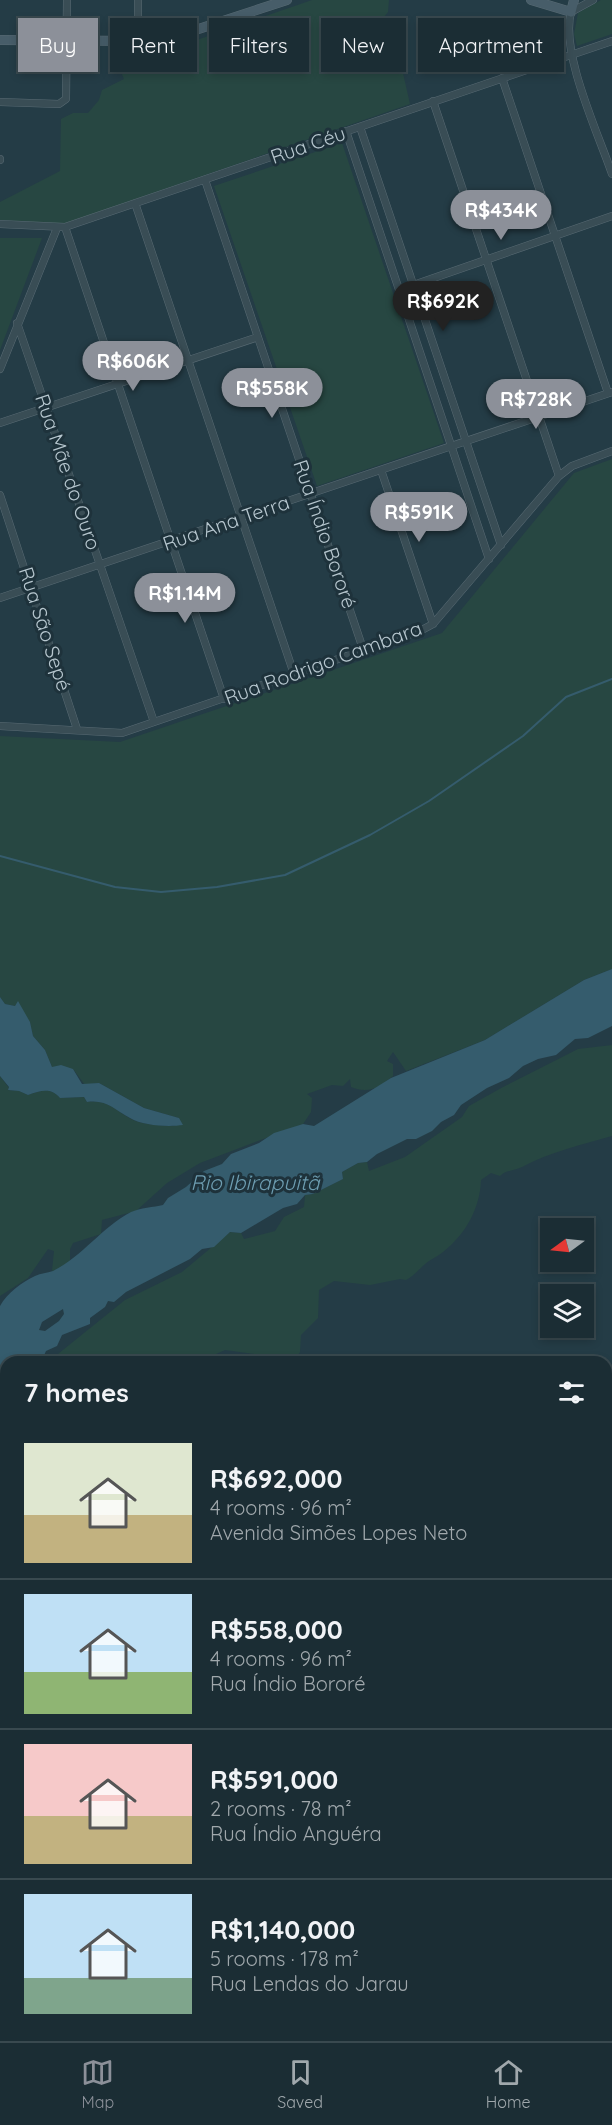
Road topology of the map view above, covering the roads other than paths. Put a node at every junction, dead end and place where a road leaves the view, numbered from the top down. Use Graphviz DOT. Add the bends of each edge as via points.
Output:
graph roads {
  1 [pos="67,0"];
  2 [pos="138,0"];
  3 [pos="531,0"];
  4 [pos="574,0"];
  5 [pos="593,0"];
  6 [pos="283,1"];
  7 [pos="571,12"];
  8 [pos="67,18"];
  9 [pos="138,18"];
  10 [pos="197,29"];
  11 [pos="0,40"];
  12 [pos="18,40"];
  13 [pos="612,40"];
  14 [pos="571,54"];
  15 [pos="66,72"];
  16 [pos="502,78"];
  17 [pos="433,101"];
  18 [pos="0,102"];
  19 [pos="360,127"];
  20 [pos="346,131"];
  21 [pos="612,174"];
  22 [pos="205,180"];
  23 [pos="135,203"];
  24 [pos="612,216"];
  25 [pos="0,224"];
  26 [pos="61,227"];
  27 [pos="555,236"];
  28 [pos="485,260"];
  29 [pos="414,285"];
  30 [pos="399,290"];
  31 [pos="17,323"];
  32 [pos="258,337"];
  33 [pos="188,360"];
  34 [pos="0,369"];
  35 [pos="118,384"];
  36 [pos="610,393"];
  37 [pos="46,408"];
  38 [pos="538,416"];
  39 [pos="0,423"];
  40 [pos="467,441"];
  41 [pos="452,446"];
  42 [pos="612,451"];
  43 [pos="381,470"];
  44 [pos="559,476"];
  45 [pos="311,494"];
  46 [pos="0,495"];
  47 [pos="241,518"];
  48 [pos="171,542"];
  49 [pos="501,545"];
  50 [pos="489,559"];
  51 [pos="100,566"];
  52 [pos="31,588"];
  53 [pos="0,598"];
  54 [pos="433,624"];
  55 [pos="363,649"];
  56 [pos="294,674"];
  57 [pos="224,699"];
  58 [pos="154,722"];
  59 [pos="0,726"];
  60 [pos="77,729"];
  1 -- 8 [label="street"];
  2 -- 9 [label="street"];
  3 -- 7 [label="street"];
  4 -- 7 [label="street"];
  5 -- 7 [label="street"];
  6 -- 10 [label="street"];
  7 -- 14 [label="street" via="567,31"];
  11 -- 12 [label="street"];
  13 -- 14 [label="street, Rua Céu"];
  14 -- 16 [label="street, Rua Céu"];
  14 -- 21 [label="street"];
  15 -- 18 [label="street" via="66,99 59,105"];
  16 -- 17 [label="street, Rua Céu"];
  16 -- 27 [label="street"];
  17 -- 19 [label="street, Rua Céu"];
  17 -- 28 [label="street"];
  19 -- 20 [label="street, Rua Céu"];
  19 -- 29 [label="street"];
  20 -- 22 [label="street, Rua Céu"];
  20 -- 30 [label="street"];
  22 -- 23 [label="street, Rua Céu"];
  22 -- 32 [label="street, Rua Índio Bororé"];
  23 -- 26 [label="street, Rua Céu"];
  23 -- 33 [label="street"];
  24 -- 27 [label="street"];
  25 -- 26 [label="street, Rua Céu"];
  26 -- 31 [label="street"];
  26 -- 35 [label="street"];
  27 -- 28 [label="street"];
  27 -- 36 [label="street"];
  28 -- 29 [label="street"];
  28 -- 38 [label="street"];
  29 -- 30 [label="street"];
  29 -- 40 [label="street"];
  30 -- 41 [label="street"];
  31 -- 34 [label="street"];
  31 -- 37 [label="street, Rua Mãe do Ouro"];
  32 -- 33 [label="street"];
  32 -- 45 [label="street, Rua Índio Bororé"];
  33 -- 35 [label="street"];
  33 -- 47 [label="street"];
  35 -- 37 [label="street"];
  35 -- 48 [label="street"];
  36 -- 38 [label="street, Rua Ana Terra"];
  37 -- 39 [label="street"];
  37 -- 51 [label="street, Rua Mãe do Ouro"];
  38 -- 40 [label="street, Rua Ana Terra"];
  38 -- 44 [label="street"];
  40 -- 41 [label="street, Rua Ana Terra"];
  40 -- 49 [label="street"];
  41 -- 43 [label="street, Rua Ana Terra"];
  41 -- 50 [label="street"];
  42 -- 44 [label="street, Rua Rodrigo Cambara" via="572,466"];
  43 -- 45 [label="street, Rua Ana Terra"];
  43 -- 54 [label="street"];
  44 -- 49 [label="street, Rua Rodrigo Cambara"];
  45 -- 47 [label="street, Rua Ana Terra"];
  45 -- 55 [label="street, Rua Índio Bororé"];
  46 -- 52 [label="street, Rua São Sepé"];
  47 -- 48 [label="street, Rua Ana Terra"];
  47 -- 56 [label="street"];
  48 -- 51 [label="street, Rua Ana Terra"];
  48 -- 57 [label="street"];
  49 -- 50 [label="street, Rua Rodrigo Cambara"];
  50 -- 54 [label="street, Rua Rodrigo Cambara"];
  51 -- 52 [label="street, Rua Ana Terra"];
  51 -- 58 [label="street, Rua Mãe do Ouro"];
  52 -- 53 [label="street, Rua Ana Terra"];
  52 -- 60 [label="street, Rua São Sepé"];
  54 -- 55 [label="street, Rua Rodrigo Cambara"];
  55 -- 56 [label="street, Rua Rodrigo Cambara"];
  56 -- 57 [label="street, Rua Rodrigo Cambara"];
  57 -- 58 [label="street, Rua Rodrigo Cambara"];
  58 -- 60 [label="street, Rua Rodrigo Cambara" via="122,733"];
  59 -- 60 [label="street, Rua Rodrigo Cambara"];
}
